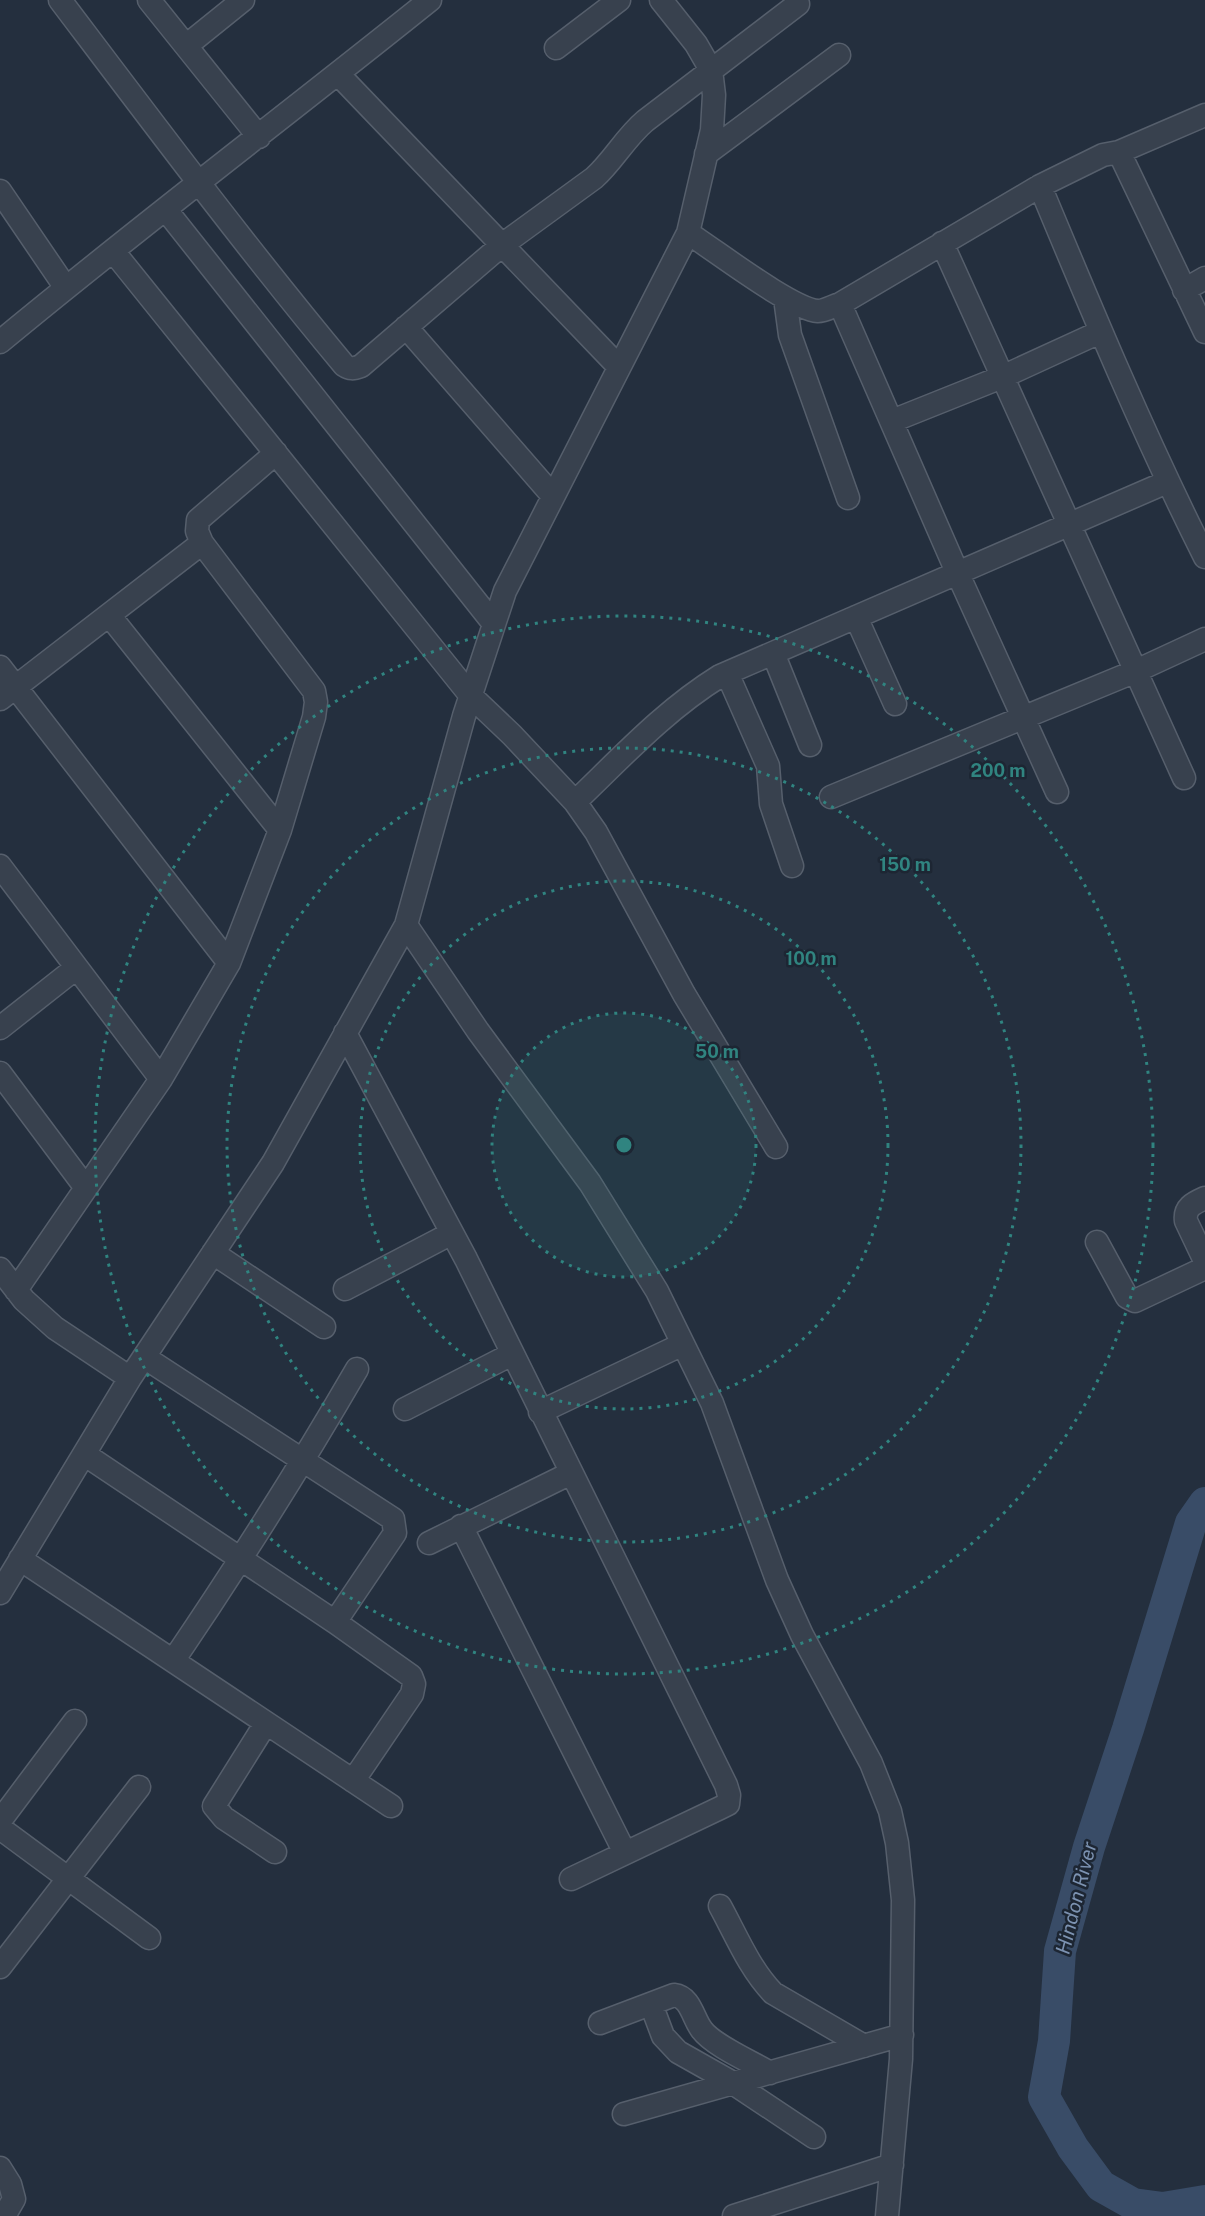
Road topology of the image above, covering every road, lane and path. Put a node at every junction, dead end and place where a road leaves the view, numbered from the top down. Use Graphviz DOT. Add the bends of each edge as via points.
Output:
graph roads {
  1 [pos="60,0"];
  2 [pos="149,0"];
  3 [pos="243,0"];
  4 [pos="430,0"];
  5 [pos="619,0"];
  6 [pos="661,0"];
  7 [pos="798,4"];
  8 [pos="186,46"];
  9 [pos="556,48"];
  10 [pos="839,55"];
  11 [pos="711,70"];
  12 [pos="338,74"];
  13 [pos="1205,115"];
  14 [pos="259,137"];
  15 [pos="1119,152"];
  16 [pos="706,154"];
  17 [pos="199,183"];
  18 [pos="1040,186"];
  19 [pos="0,191"];
  20 [pos="166,210"];
  21 [pos="688,233"];
  22 [pos="942,243"];
  23 [pos="502,245"];
  24 [pos="113,251"];
  25 [pos="1205,278"];
  26 [pos="66,288"];
  27 [pos="1184,290"];
  28 [pos="785,298"];
  29 [pos="840,304"];
  30 [pos="406,327"];
  31 [pos="1100,332"];
  32 [pos="1205,332"];
  33 [pos="0,342"];
  34 [pos="619,367"];
  35 [pos="1002,377"];
  36 [pos="892,421"];
  37 [pos="276,453"];
  38 [pos="1167,482"];
  39 [pos="553,496"];
  40 [pos="848,498"];
  41 [pos="1070,526"];
  42 [pos="202,543"];
  43 [pos="1205,557"];
  44 [pos="957,572"];
  45 [pos="109,615"];
  46 [pos="856,617"];
  47 [pos="494,624"];
  48 [pos="1205,639"];
  49 [pos="773,653"];
  50 [pos="0,667"];
  51 [pos="1136,671"];
  52 [pos="727,673"];
  53 [pos="8,693"];
  54 [pos="471,696"];
  55 [pos="895,704"];
  56 [pos="1023,717"];
  57 [pos="810,745"];
  58 [pos="1184,778"];
  59 [pos="1057,792"];
  60 [pos="831,797"];
  61 [pos="575,802"];
  62 [pos="280,830"];
  63 [pos="792,866"];
  64 [pos="0,867"];
  65 [pos="406,925"];
  66 [pos="229,963"];
  67 [pos="76,968"];
  68 [pos="0,1028"];
  69 [pos="345,1033"];
  70 [pos="0,1073"];
  71 [pos="161,1079"];
  72 [pos="776,1147"];
  73 [pos="86,1188"];
  74 [pos="1205,1198"];
  75 [pos="452,1233"];
  76 [pos="1097,1242"];
  77 [pos="213,1253"];
  78 [pos="1205,1261"];
  79 [pos="1205,1268"];
  80 [pos="0,1269"];
  81 [pos="345,1289"];
  82 [pos="16,1290"];
  83 [pos="324,1327"];
  84 [pos="683,1344"];
  85 [pos="512,1354"];
  86 [pos="144,1356"];
  87 [pos="357,1369"];
  88 [pos="130,1378"];
  89 [pos="405,1409"];
  90 [pos="540,1412"];
  91 [pos="84,1454"];
  92 [pos="304,1460"];
  93 [pos="570,1473"];
  94 [pos="461,1526"];
  95 [pos="429,1543"];
  96 [pos="20,1559"];
  97 [pos="242,1559"];
  98 [pos="0,1593"];
  99 [pos="335,1622"];
  100 [pos="173,1661"];
  101 [pos="75,1721"];
  102 [pos="266,1723"];
  103 [pos="353,1781"];
  104 [pos="139,1787"];
  105 [pos="391,1806"];
  106 [pos="0,1821"];
  107 [pos="0,1828"];
  108 [pos="275,1852"];
  109 [pos="625,1853"];
  110 [pos="69,1878"];
  111 [pos="571,1879"];
  112 [pos="720,1906"];
  113 [pos="149,1938"];
  114 [pos="0,1967"];
  115 [pos="651,2004"];
  116 [pos="600,2023"];
  117 [pos="902,2035"];
  118 [pos="864,2046"];
  119 [pos="770,2073"];
  120 [pos="733,2083"];
  121 [pos="624,2114"];
  122 [pos="814,2137"];
  123 [pos="891,2165"];
  124 [pos="0,2168"];
  125 [pos="0,2215"];
  126 [pos="734,2216"];
  127 [pos="887,2216"];
  1 -- 17 [label="street"];
  2 -- 8 [label="street"];
  3 -- 8 [label="street"];
  4 -- 12 [label="street"];
  5 -- 9 [label="street"];
  6 -- 11 [label="street"];
  7 -- 11 [label="street"];
  8 -- 14 [label="street"];
  10 -- 16 [label="street"];
  11 -- 16 [label="street" via="714,96"];
  11 -- 23 [label="street" via="630,134 608,166 594,178"];
  12 -- 14 [label="street"];
  12 -- 23 [label="street"];
  13 -- 15 [label="street"];
  14 -- 17 [label="street"];
  15 -- 18 [label="street" via="1103,155"];
  15 -- 27 [label="street"];
  16 -- 21 [label="street"];
  17 -- 20 [label="street"];
  17 -- 30 [label="street" via="349,369 361,366"];
  18 -- 22 [label="street"];
  18 -- 31 [label="street"];
  19 -- 26 [label="street"];
  20 -- 24 [label="street"];
  20 -- 47 [label="street"];
  21 -- 28 [label="street"];
  21 -- 34 [label="street"];
  22 -- 29 [label="street"];
  22 -- 35 [label="street"];
  23 -- 30 [label="street"];
  23 -- 34 [label="street"];
  24 -- 26 [label="street"];
  24 -- 37 [label="street"];
  25 -- 27 [label="street"];
  26 -- 33 [label="street"];
  27 -- 32 [label="street"];
  28 -- 29 [label="street" via="820,311"];
  28 -- 40 [label="street" via="790,335"];
  29 -- 36 [label="street"];
  30 -- 39 [label="street"];
  31 -- 35 [label="street"];
  31 -- 38 [label="street"];
  34 -- 39 [label="street"];
  35 -- 36 [label="street"];
  35 -- 41 [label="street"];
  36 -- 44 [label="street"];
  37 -- 42 [label="street" via="198,520"];
  37 -- 54 [label="street"];
  38 -- 41 [label="street"];
  38 -- 43 [label="street"];
  39 -- 47 [label="street" via="505,591"];
  41 -- 44 [label="street"];
  41 -- 51 [label="street"];
  42 -- 45 [label="street"];
  42 -- 62 [label="street" via="314,691 314,717"];
  44 -- 46 [label="street"];
  44 -- 56 [label="street"];
  45 -- 53 [label="street"];
  45 -- 62 [label="street"];
  46 -- 49 [label="street"];
  46 -- 55 [label="street"];
  47 -- 54 [label="street"];
  48 -- 51 [label="street"];
  49 -- 52 [label="street"];
  49 -- 57 [label="street"];
  50 -- 53 [label="street"];
  51 -- 56 [label="street"];
  51 -- 58 [label="street"];
  52 -- 61 [label="street" via="692,693 662,718"];
  52 -- 63 [label="street" via="768,766 771,804"];
  53 -- 66 [label="street"];
  54 -- 61 [label="street"];
  54 -- 65 [label="street"];
  56 -- 59 [label="street"];
  56 -- 60 [label="street"];
  61 -- 72 [label="street" via="596,832 684,994"];
  62 -- 66 [label="street"];
  64 -- 67 [label="street"];
  65 -- 69 [label="street"];
  65 -- 84 [label="street" via="590,1183 657,1291"];
  66 -- 71 [label="street"];
  67 -- 68 [label="street"];
  67 -- 71 [label="street"];
  69 -- 75 [label="street"];
  69 -- 77 [label="street" via="273,1163"];
  70 -- 73 [label="street"];
  71 -- 73 [label="street"];
  73 -- 82 [label="street"];
  74 -- 78 [label="street" via="1191,1205 1185,1215"];
  75 -- 81 [label="street"];
  75 -- 85 [label="street"];
  76 -- 79 [label="street" via="1127,1297 1135,1301"];
  77 -- 83 [label="street"];
  77 -- 86 [label="street"];
  80 -- 82 [label="street"];
  82 -- 88 [label="street" via="55,1328"];
  84 -- 90 [label="street"];
  84 -- 117 [label="street" via="712,1403 777,1580 871,1763 890,1811 903,1900"];
  85 -- 89 [label="street"];
  85 -- 90 [label="street"];
  86 -- 88 [label="street"];
  86 -- 92 [label="street"];
  87 -- 92 [label="street"];
  88 -- 91 [label="street"];
  90 -- 93 [label="street"];
  91 -- 96 [label="street"];
  91 -- 97 [label="street"];
  92 -- 97 [label="street"];
  92 -- 99 [label="street" via="387,1514 396,1524 395,1533"];
  93 -- 94 [label="street"];
  93 -- 109 [label="street" via="729,1795 728,1804 720,1809"];
  94 -- 95 [label="street"];
  94 -- 109 [label="street"];
  96 -- 98 [label="street"];
  96 -- 100 [label="street"];
  97 -- 99 [label="street"];
  97 -- 100 [label="street"];
  99 -- 103 [label="street" via="405,1670 414,1684 412,1694"];
  100 -- 102 [label="street"];
  101 -- 106 [label="street"];
  102 -- 103 [label="street"];
  102 -- 108 [label="street" via="214,1806 224,1818"];
  103 -- 105 [label="street"];
  104 -- 110 [label="street"];
  107 -- 110 [label="street"];
  109 -- 111 [label="street"];
  110 -- 113 [label="street"];
  110 -- 114 [label="street"];
  112 -- 118 [label="street" via="753,1966 773,1992"];
  115 -- 116 [label="street"];
  115 -- 119 [label="street" via="679,1996 711,2039"];
  115 -- 120 [label="street" via="670,2045"];
  117 -- 118 [label="street"];
  117 -- 123 [label="street"];
  118 -- 119 [label="street"];
  119 -- 120 [label="street"];
  120 -- 121 [label="street"];
  120 -- 122 [label="street"];
  123 -- 126 [label="street"];
  123 -- 127 [label="street"];
  124 -- 125 [label="street" via="14,2199"];
}
